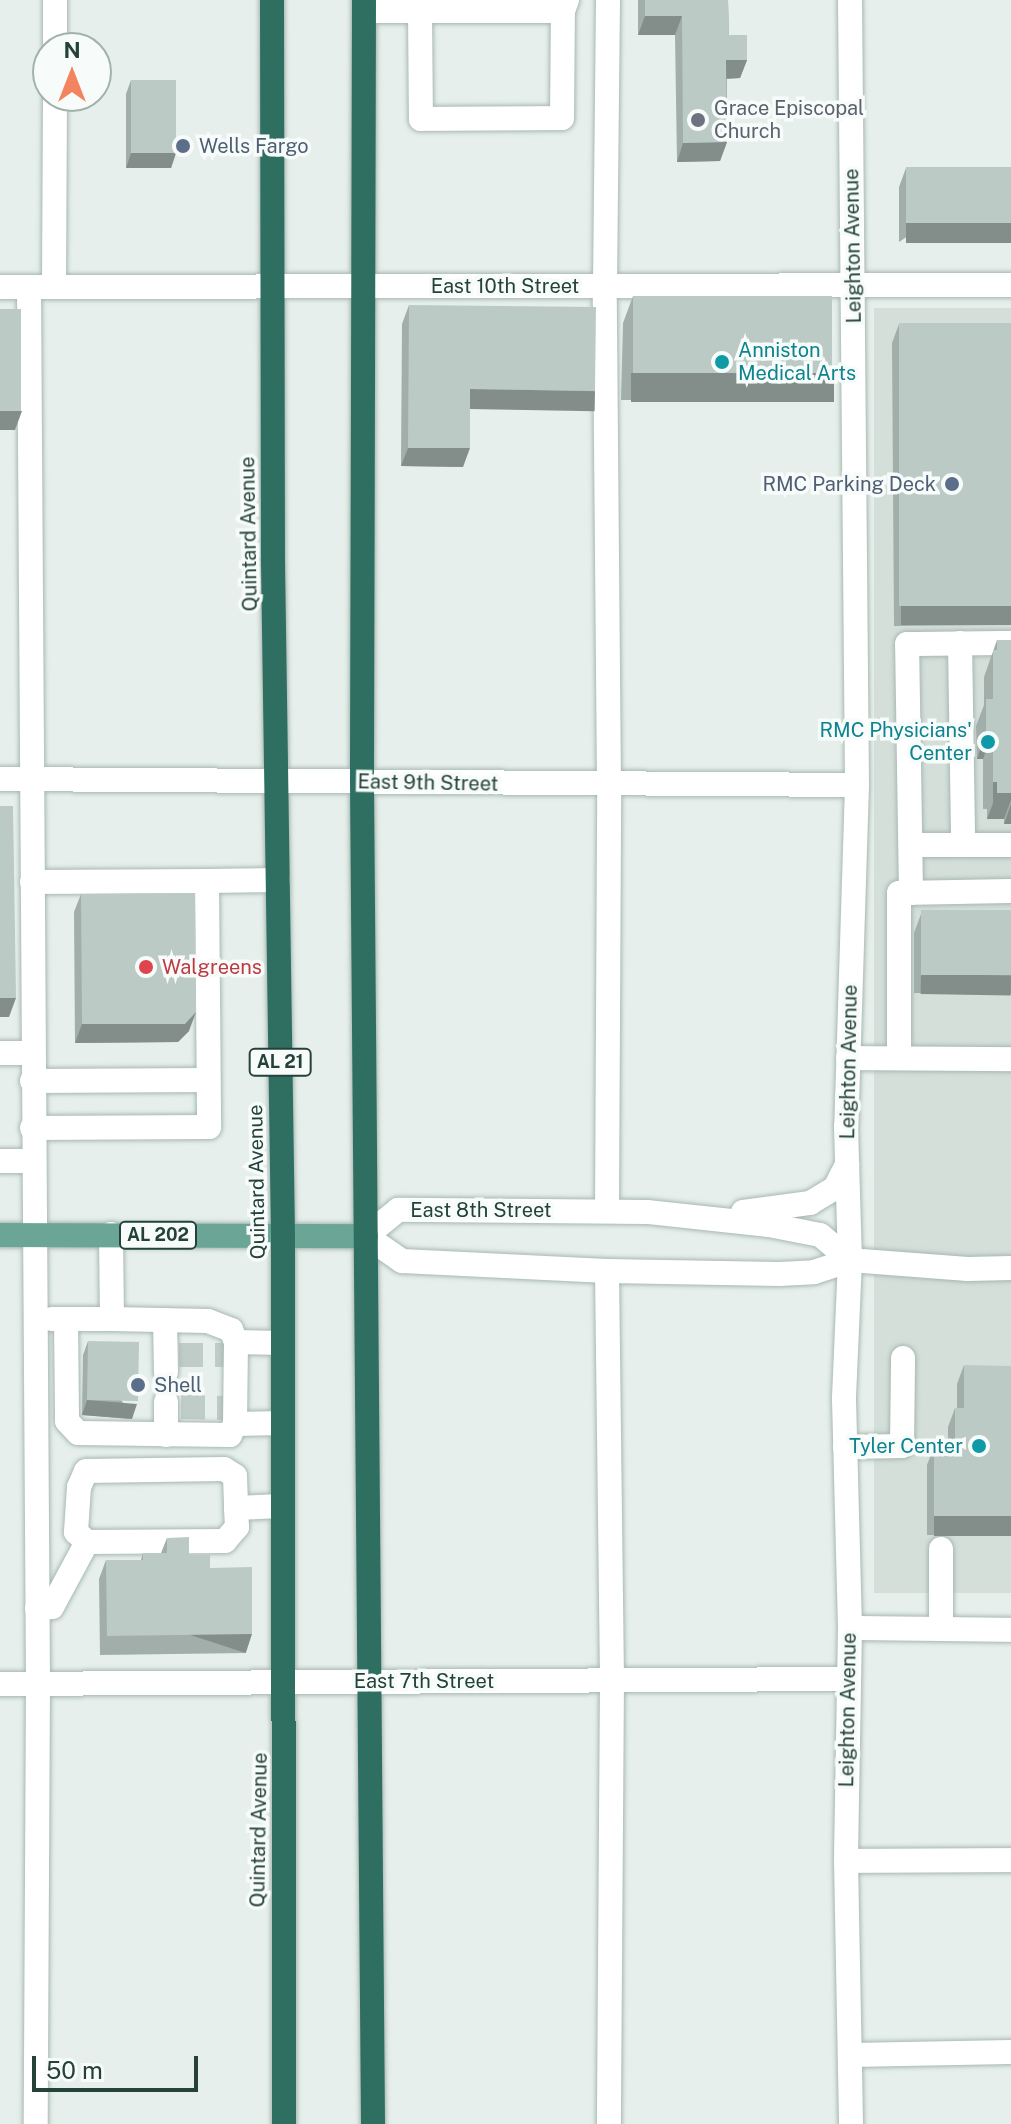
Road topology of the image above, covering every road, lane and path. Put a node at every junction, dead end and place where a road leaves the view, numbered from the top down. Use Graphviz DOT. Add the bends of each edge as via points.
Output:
graph roads {
  1 [pos="55,0"];
  2 [pos="272,0"];
  3 [pos="608,0"];
  4 [pos="850,0"];
  5 [pos="364,6"];
  6 [pos="565,6"];
  7 [pos="420,11"];
  8 [pos="55,32"];
  9 [pos="55,112"];
  10 [pos="854,285"];
  11 [pos="1011,285"];
  12 [pos="271,286"];
  13 [pos="362,286"];
  14 [pos="605,286"];
  15 [pos="0,287"];
  16 [pos="29,287"];
  17 [pos="54,287"];
  18 [pos="960,643"];
  19 [pos="1011,643"];
  20 [pos="0,779"];
  21 [pos="32,779"];
  22 [pos="278,781"];
  23 [pos="362,783"];
  24 [pos="609,785"];
  25 [pos="857,785"];
  26 [pos="911,845"];
  27 [pos="963,845"];
  28 [pos="1011,845"];
  29 [pos="278,880"];
  30 [pos="207,881"];
  31 [pos="32,882"];
  32 [pos="1011,891"];
  33 [pos="911,893"];
  34 [pos="0,1053"];
  35 [pos="32,1053"];
  36 [pos="848,1058"];
  37 [pos="899,1058"];
  38 [pos="1011,1059"];
  39 [pos="208,1080"];
  40 [pos="32,1081"];
  41 [pos="32,1128"];
  42 [pos="0,1161"];
  43 [pos="32,1161"];
  44 [pos="848,1162"];
  45 [pos="607,1211"];
  46 [pos="694,1217"];
  47 [pos="33,1234"];
  48 [pos="111,1234"];
  49 [pos="0,1235"];
  50 [pos="283,1236"];
  51 [pos="366,1236"];
  52 [pos="850,1260"];
  53 [pos="1011,1268"];
  54 [pos="607,1271"];
  55 [pos="34,1319"];
  56 [pos="66,1319"];
  57 [pos="112,1319"];
  58 [pos="165,1320"];
  59 [pos="282,1343"];
  60 [pos="233,1351"];
  61 [pos="903,1358"];
  62 [pos="170,1361"];
  63 [pos="170,1406"];
  64 [pos="233,1413"];
  65 [pos="283,1423"];
  66 [pos="166,1435"];
  67 [pos="200,1435"];
  68 [pos="845,1447"];
  69 [pos="200,1469"];
  70 [pos="281,1506"];
  71 [pos="236,1508"];
  72 [pos="87,1542"];
  73 [pos="941,1549"];
  74 [pos="37,1609"];
  75 [pos="850,1628"];
  76 [pos="941,1629"];
  77 [pos="1011,1630"];
  78 [pos="612,1679"];
  79 [pos="848,1679"];
  80 [pos="372,1681"];
  81 [pos="284,1682"];
  82 [pos="38,1683"];
  83 [pos="0,1684"];
  84 [pos="1011,1860"];
  85 [pos="846,1861"];
  86 [pos="1011,2052"];
  87 [pos="850,2055"];
  88 [pos="36,2124"];
  89 [pos="284,2124"];
  90 [pos="373,2124"];
  91 [pos="609,2124"];
  92 [pos="851,2124"];
  1 -- 8 [label="street"];
  2 -- 12 [label="highway, Quintard Avenue / AL 21"];
  3 -- 14 [label="street"];
  4 -- 10 [label="street, Leighton Avenue"];
  5 -- 7 [label="street"];
  5 -- 13 [label="highway"];
  6 -- 7 [label="street"];
  6 -- 7 [label="street" via="562,118 421,119"];
  9 -- 17 [label="street"];
  10 -- 11 [label="street, East 10th Street"];
  10 -- 14 [label="street, East 10th Street"];
  10 -- 25 [label="street, Leighton Avenue"];
  12 -- 13 [label="street, East 10th Street"];
  12 -- 17 [label="street, East 10th Street"];
  12 -- 22 [label="highway, Quintard Avenue / AL 21"];
  13 -- 14 [label="street, East 10th Street"];
  13 -- 23 [label="highway"];
  14 -- 24 [label="street"];
  15 -- 16 [label="street, East 10th Street"];
  16 -- 17 [label="street, East 10th Street"];
  16 -- 21 [label="street"];
  18 -- 19 [label="street"];
  18 -- 26 [label="street" via="907,644"];
  18 -- 27 [label="street"];
  20 -- 21 [label="street, East 9th Street"];
  21 -- 22 [label="street, East 9th Street"];
  21 -- 31 [label="street"];
  22 -- 23 [label="street, East 9th Street"];
  22 -- 29 [label="highway, Quintard Avenue / AL 21"];
  23 -- 24 [label="street, East 9th Street"];
  23 -- 51 [label="highway"];
  24 -- 25 [label="street, East 9th Street"];
  24 -- 45 [label="street"];
  25 -- 36 [label="street, Leighton Avenue"];
  26 -- 27 [label="street"];
  26 -- 33 [label="street"];
  27 -- 28 [label="street"];
  29 -- 30 [label="street"];
  29 -- 50 [label="highway, Quintard Avenue / AL 21"];
  30 -- 31 [label="street"];
  30 -- 39 [label="street"];
  31 -- 35 [label="street"];
  32 -- 33 [label="street"];
  33 -- 37 [label="street" via="899,893"];
  34 -- 35 [label="street"];
  35 -- 40 [label="street"];
  36 -- 37 [label="street"];
  36 -- 44 [label="street, Leighton Avenue"];
  37 -- 38 [label="street"];
  39 -- 40 [label="street"];
  39 -- 41 [label="street" via="209,1127"];
  40 -- 41 [label="street"];
  41 -- 43 [label="street"];
  42 -- 43 [label="street"];
  43 -- 47 [label="street"];
  44 -- 46 [label="street" via="835,1188 810,1203"];
  44 -- 52 [label="street, Leighton Avenue"];
  45 -- 46 [label="street, East 8th Street"];
  45 -- 51 [label="street, East 8th Street" via="398,1210"];
  46 -- 52 [label="street, East 8th Street" via="820,1235"];
  47 -- 48 [label="main road, AL 202"];
  47 -- 49 [label="main road, AL 202"];
  47 -- 55 [label="street"];
  48 -- 50 [label="main road, AL 202"];
  48 -- 57 [label="street"];
  50 -- 51 [label="main road, AL 202"];
  50 -- 59 [label="highway, Quintard Avenue / AL 21"];
  51 -- 54 [label="street" via="402,1261"];
  51 -- 80 [label="highway"];
  52 -- 53 [label="street"];
  52 -- 54 [label="street" via="814,1272 779,1274"];
  52 -- 68 [label="street, Leighton Avenue"];
  54 -- 78 [label="street"];
  55 -- 56 [label="street"];
  55 -- 74 [label="street"];
  56 -- 57 [label="street"];
  56 -- 66 [label="street" via="67,1421 78,1433"];
  57 -- 58 [label="street"];
  58 -- 60 [label="street" via="208,1321 231,1330"];
  58 -- 62 [label="street"];
  59 -- 60 [label="street"];
  59 -- 65 [label="highway, Quintard Avenue / AL 21"];
  60 -- 64 [label="street"];
  61 -- 68 [label="street" via="902,1446"];
  63 -- 66 [label="street"];
  64 -- 65 [label="street"];
  64 -- 67 [label="street" via="230,1435"];
  65 -- 70 [label="highway, Quintard Avenue / AL 21"];
  66 -- 67 [label="street"];
  67 -- 69 [label="street"];
  68 -- 75 [label="street, Leighton Avenue"];
  69 -- 71 [label="street" via="224,1469 235,1476"];
  69 -- 72 [label="street" via="86,1471 79,1487 76,1532"];
  70 -- 71 [label="street"];
  70 -- 81 [label="highway, Quintard Avenue / AL 21"];
  71 -- 72 [label="street" via="237,1527 225,1541"];
  72 -- 74 [label="street" via="52,1607"];
  73 -- 76 [label="street"];
  74 -- 82 [label="street"];
  75 -- 76 [label="street"];
  75 -- 79 [label="street, Leighton Avenue"];
  76 -- 77 [label="street"];
  78 -- 79 [label="street, East 7th Street"];
  78 -- 80 [label="street, East 7th Street"];
  78 -- 91 [label="street"];
  79 -- 85 [label="street, Leighton Avenue"];
  80 -- 81 [label="street, East 7th Street"];
  80 -- 90 [label="highway"];
  81 -- 82 [label="street, East 7th Street"];
  81 -- 89 [label="highway, Quintard Avenue / AL 21"];
  82 -- 83 [label="street, East 7th Street"];
  82 -- 88 [label="street"];
  84 -- 85 [label="street"];
  85 -- 87 [label="street, Leighton Avenue"];
  86 -- 87 [label="street"];
  87 -- 92 [label="street, Leighton Avenue"];
}
